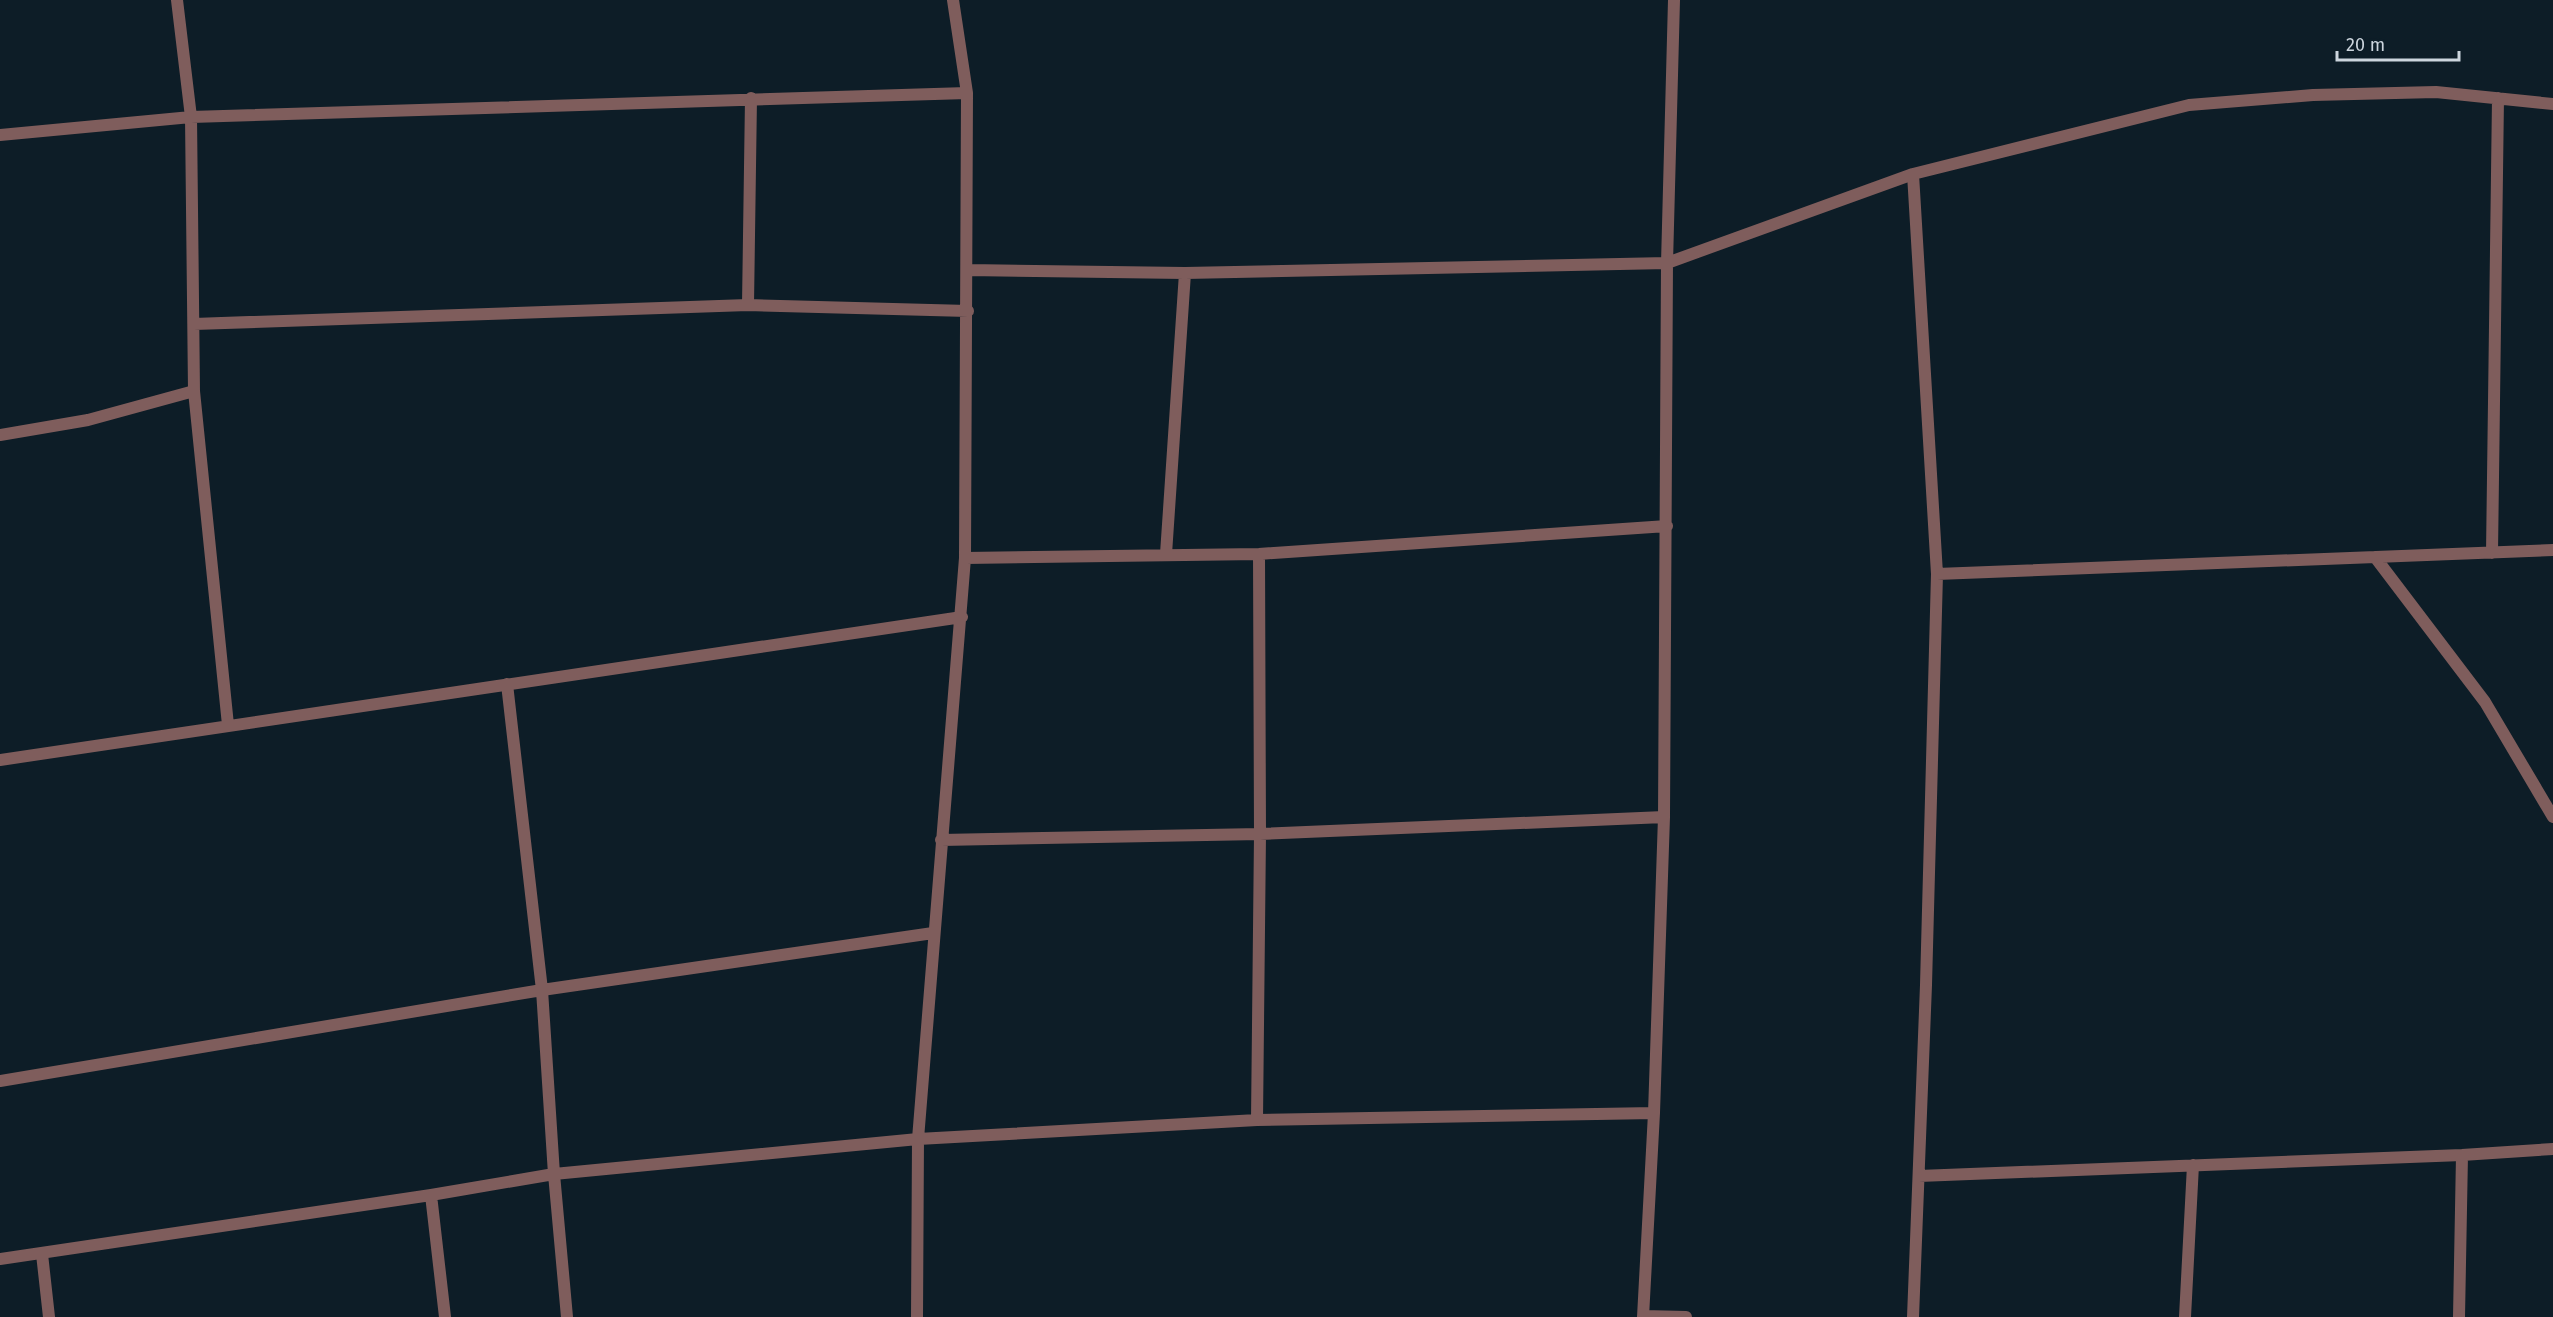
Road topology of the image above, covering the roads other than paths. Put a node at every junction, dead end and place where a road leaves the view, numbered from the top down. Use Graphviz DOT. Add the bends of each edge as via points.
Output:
graph roads {
  1 [pos="177,0"];
  2 [pos="953,0"];
  3 [pos="1674,0"];
  4 [pos="967,93"];
  5 [pos="751,98"];
  6 [pos="2498,98"];
  7 [pos="2553,104"];
  8 [pos="191,117"];
  9 [pos="0,135"];
  10 [pos="1912,174"];
  11 [pos="1667,263"];
  12 [pos="968,270"];
  13 [pos="1185,273"];
  14 [pos="748,305"];
  15 [pos="968,311"];
  16 [pos="194,324"];
  17 [pos="194,391"];
  18 [pos="0,435"];
  19 [pos="1667,526"];
  20 [pos="2553,550"];
  21 [pos="2493,553"];
  22 [pos="1166,554"];
  23 [pos="1259,554"];
  24 [pos="2375,557"];
  25 [pos="965,558"];
  26 [pos="1937,574"];
  27 [pos="962,617"];
  28 [pos="507,684"];
  29 [pos="228,725"];
  30 [pos="0,760"];
  31 [pos="1664,817"];
  32 [pos="2553,817"];
  33 [pos="1260,834"];
  34 [pos="941,840"];
  35 [pos="933,933"];
  36 [pos="543,990"];
  37 [pos="0,1081"];
  38 [pos="1654,1113"];
  39 [pos="1257,1120"];
  40 [pos="918,1138"];
  41 [pos="2553,1149"];
  42 [pos="2462,1155"];
  43 [pos="2193,1165"];
  44 [pos="554,1174"];
  45 [pos="1919,1176"];
  46 [pos="430,1195"];
  47 [pos="42,1254"];
  48 [pos="0,1259"];
  49 [pos="1643,1316"];
  50 [pos="49,1317"];
  51 [pos="446,1317"];
  52 [pos="567,1317"];
  53 [pos="918,1317"];
  54 [pos="1686,1317"];
  55 [pos="1913,1317"];
  56 [pos="2185,1317"];
  57 [pos="2460,1317"];
  1 -- 8 [label="street"];
  2 -- 4 [label="street"];
  3 -- 11 [label="street"];
  4 -- 5 [label="street"];
  4 -- 12 [label="street"];
  5 -- 8 [label="street"];
  5 -- 14 [label="street"];
  6 -- 7 [label="street"];
  6 -- 10 [label="street" via="2436,92 2313,95 2189,105"];
  6 -- 21 [label="street"];
  8 -- 9 [label="street"];
  8 -- 16 [label="street"];
  10 -- 11 [label="street"];
  10 -- 26 [label="street"];
  11 -- 13 [label="street"];
  11 -- 19 [label="street"];
  12 -- 13 [label="street"];
  12 -- 15 [label="street"];
  13 -- 22 [label="street"];
  14 -- 15 [label="street"];
  14 -- 16 [label="street"];
  15 -- 25 [label="street"];
  16 -- 17 [label="street"];
  17 -- 18 [label="street" via="88,420"];
  17 -- 29 [label="street"];
  19 -- 23 [label="street"];
  19 -- 31 [label="street"];
  20 -- 21 [label="street"];
  21 -- 24 [label="street"];
  22 -- 23 [label="street"];
  22 -- 25 [label="street"];
  23 -- 33 [label="street"];
  24 -- 26 [label="street"];
  24 -- 32 [label="street" via="2485,702"];
  25 -- 27 [label="street"];
  26 -- 45 [label="street"];
  27 -- 28 [label="street"];
  27 -- 34 [label="street"];
  28 -- 29 [label="street"];
  28 -- 36 [label="street"];
  29 -- 30 [label="street"];
  31 -- 33 [label="street"];
  31 -- 38 [label="street"];
  33 -- 34 [label="street"];
  33 -- 39 [label="street"];
  34 -- 35 [label="street"];
  35 -- 36 [label="street"];
  35 -- 40 [label="street"];
  36 -- 37 [label="street"];
  36 -- 44 [label="street"];
  38 -- 39 [label="street"];
  38 -- 49 [label="street"];
  39 -- 40 [label="street"];
  40 -- 44 [label="street"];
  40 -- 53 [label="street"];
  41 -- 42 [label="street"];
  42 -- 43 [label="street"];
  42 -- 57 [label="street"];
  43 -- 45 [label="street"];
  43 -- 56 [label="street"];
  44 -- 46 [label="street"];
  44 -- 52 [label="street"];
  45 -- 55 [label="street"];
  46 -- 47 [label="street"];
  46 -- 51 [label="street"];
  47 -- 48 [label="street"];
  47 -- 50 [label="street"];
  49 -- 54 [label="street"];
}
